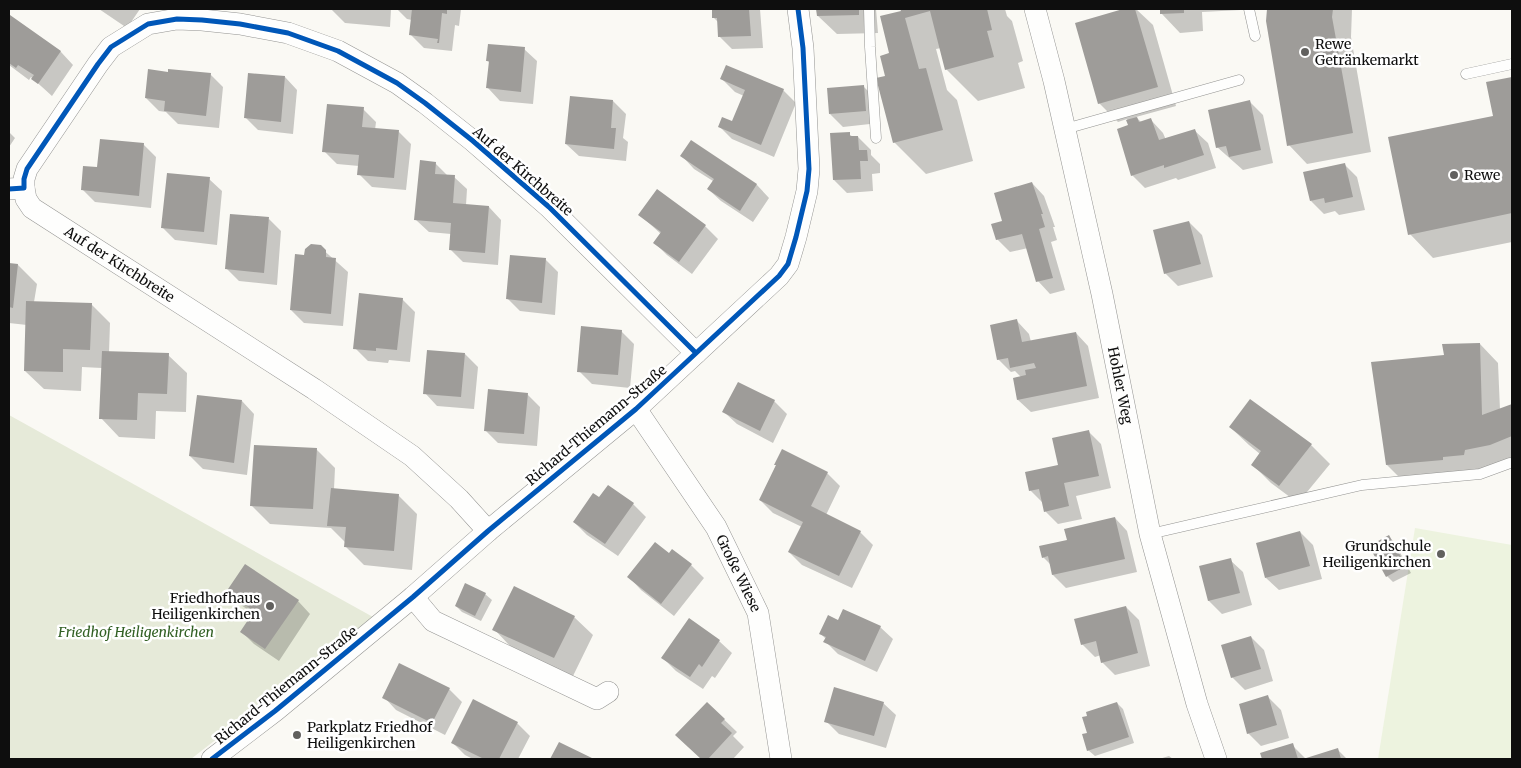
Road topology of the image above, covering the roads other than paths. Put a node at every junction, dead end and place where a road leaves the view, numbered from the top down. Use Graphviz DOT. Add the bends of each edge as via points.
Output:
graph roads {
  1 [pos="798,9"];
  2 [pos="869,9"];
  3 [pos="1034,9"];
  4 [pos="1249,9"];
  5 [pos="148,17"];
  6 [pos="1255,36"];
  7 [pos="1512,64"];
  8 [pos="1466,74"];
  9 [pos="1239,80"];
  10 [pos="1065,129"];
  11 [pos="876,138"];
  12 [pos="16,189"];
  13 [pos="696,353"];
  14 [pos="636,409"];
  15 [pos="1510,463"];
  16 [pos="488,531"];
  17 [pos="1150,534"];
  18 [pos="413,596"];
  19 [pos="608,692"];
  20 [pos="212,759"];
  21 [pos="782,759"];
  22 [pos="1216,759"];
  1 -- 13 [label="street, Richard-Thiemann-Straße" via="809,169 807,191 788,264 780,276"];
  2 -- 11 [label="lane"];
  3 -- 10 [label="street, Hohler Weg"];
  4 -- 6 [label="lane"];
  5 -- 12 [label="street, Auf der Kirchbreite" via="111,47"];
  5 -- 13 [label="street, Auf der Kirchbreite" via="240,24 288,33 338,51 397,83 473,141 549,207"];
  7 -- 8 [label="lane"];
  9 -- 10 [label="lane"];
  10 -- 17 [label="street, Hohler Weg"];
  12 -- 16 [label="street, Auf der Kirchbreite" via="32,208 306,383 412,456"];
  13 -- 14 [label="street, Richard-Thiemann-Straße"];
  14 -- 16 [label="street, Richard-Thiemann-Straße"];
  14 -- 21 [label="street, Große Wiese" via="716,526 758,613"];
  15 -- 17 [label="lane" via="1480,474 1362,485"];
  16 -- 18 [label="street, Richard-Thiemann-Straße"];
  17 -- 22 [label="street, Hohler Weg" via="1197,704"];
  18 -- 19 [label="street" via="432,621 596,699"];
  18 -- 20 [label="street, Richard-Thiemann-Straße"];
}
